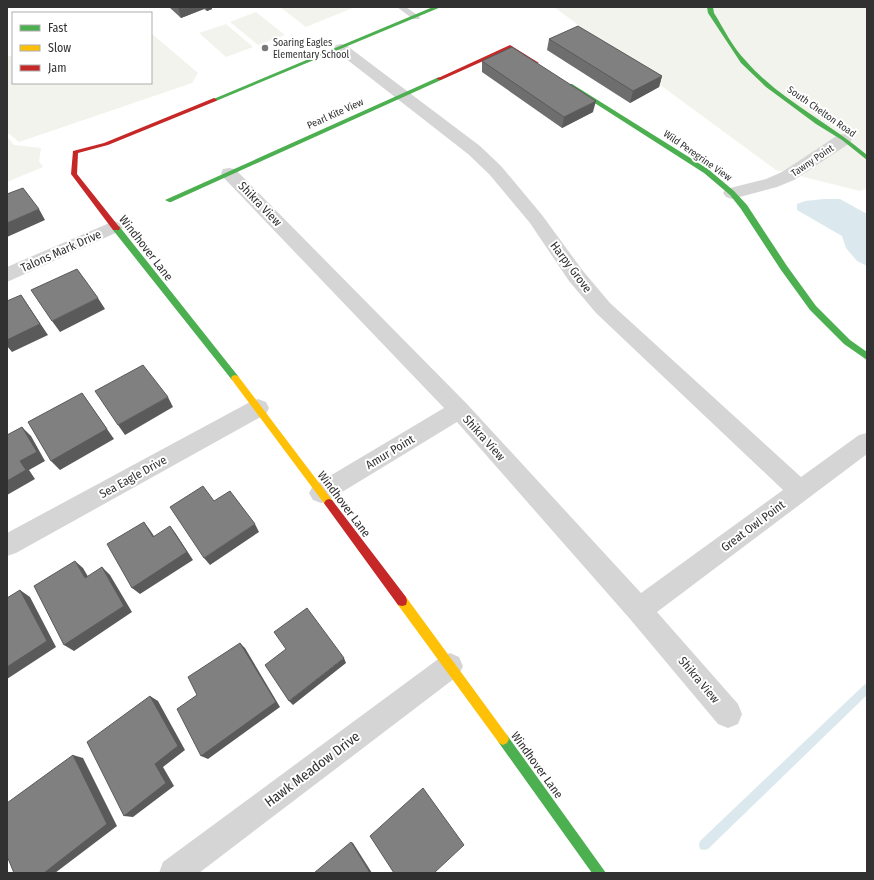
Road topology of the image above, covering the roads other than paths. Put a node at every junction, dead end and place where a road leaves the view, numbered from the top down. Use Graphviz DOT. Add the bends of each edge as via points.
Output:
graph roads {
  1 [pos="401,7"];
  2 [pos="438,7"];
  3 [pos="710,7"];
  4 [pos="416,16"];
  5 [pos="341,48"];
  6 [pos="547,70"];
  7 [pos="561,79"];
  8 [pos="402,95"];
  9 [pos="844,139"];
  10 [pos="866,157"];
  11 [pos="229,173"];
  12 [pos="732,193"];
  13 [pos="169,200"];
  14 [pos="114,227"];
  15 [pos="7,275"];
  16 [pos="867,357"];
  17 [pos="258,408"];
  18 [pos="459,410"];
  19 [pos="867,442"];
  20 [pos="800,491"];
  21 [pos="320,493"];
  22 [pos="7,545"];
  23 [pos="639,610"];
  24 [pos="450,666"];
  25 [pos="728,714"];
  26 [pos="174,873"];
  27 [pos="600,873"];
  1 -- 4 [label="lane"];
  2 -- 4 [label="street"];
  3 -- 9 [label="street, South Chelton Road" via="722,31 743,62 801,112"];
  4 -- 5 [label="street"];
  5 -- 8 [label="street, Harpy Grove"];
  5 -- 14 [label="street, Windhover Lane" via="106,144 75,152 74,174"];
  6 -- 8 [label="street, Pearl Kite View" via="510,47"];
  7 -- 12 [label="street, Wild Peregrine View" via="706,172"];
  8 -- 11 [label="street, Pearl Kite View"];
  8 -- 20 [label="street, Harpy Grove" via="474,150 495,170 603,308"];
  9 -- 10 [label="street, South Chelton Road"];
  9 -- 12 [label="street, Tawny Point" via="788,176"];
  11 -- 13 [label="street, Pearl Kite View"];
  11 -- 18 [label="street, Shikra View"];
  12 -- 16 [label="street, Wild Peregrine View" via="808,303 828,326"];
  14 -- 15 [label="street, Talons Mark Drive"];
  14 -- 17 [label="street, Windhover Lane"];
  17 -- 21 [label="street, Windhover Lane"];
  17 -- 22 [label="street, Sea Eagle Drive"];
  18 -- 21 [label="street, Amur Point"];
  18 -- 23 [label="street, Shikra View"];
  19 -- 20 [label="street, Great Owl Point"];
  20 -- 23 [label="street, Great Owl Point"];
  21 -- 24 [label="street, Windhover Lane"];
  23 -- 25 [label="street, Shikra View"];
  24 -- 26 [label="street, Hawk Meadow Drive"];
  24 -- 27 [label="street, Windhover Lane"];
}
